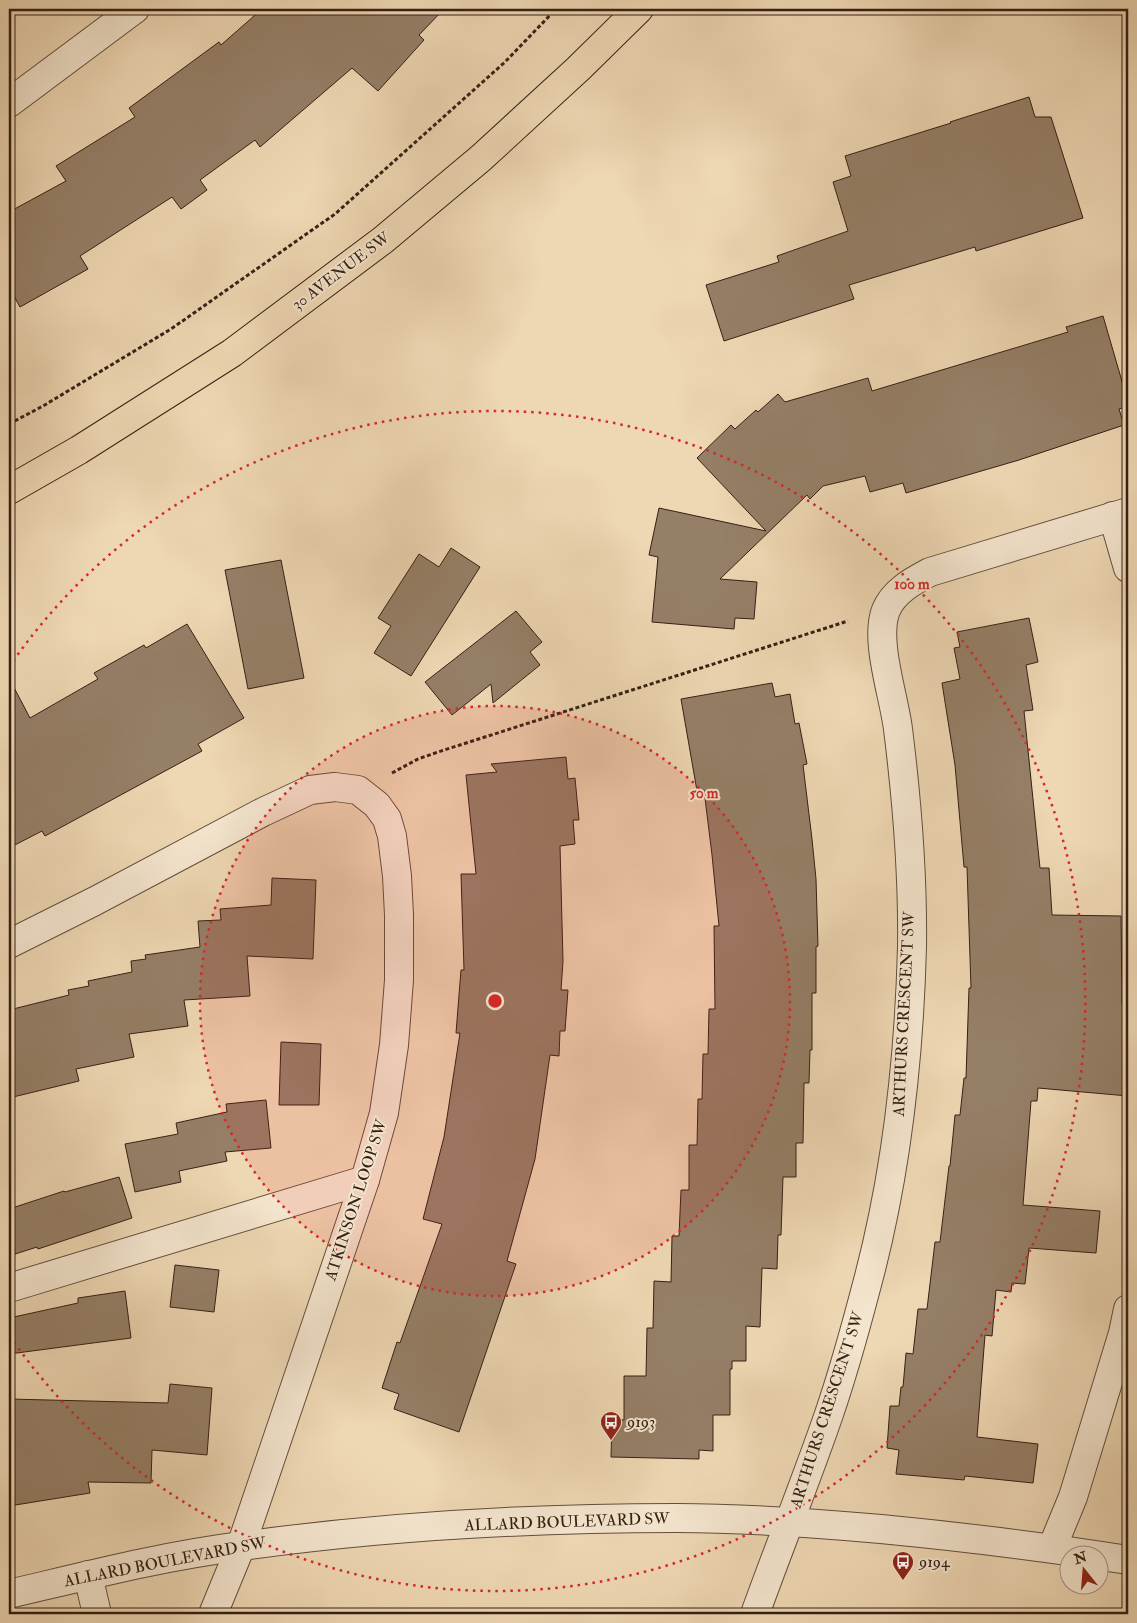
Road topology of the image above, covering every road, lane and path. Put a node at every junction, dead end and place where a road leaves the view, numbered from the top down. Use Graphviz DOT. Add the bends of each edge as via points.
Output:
graph roads {
  1 [pos="135,9"];
  2 [pos="556,9"];
  3 [pos="639,9"];
  4 [pos="9,104"];
  5 [pos="9,424"];
  6 [pos="9,490"];
  7 [pos="1121,514"];
  8 [pos="1128,568"];
  9 [pos="886,610"];
  10 [pos="358,790"];
  11 [pos="9,944"];
  12 [pos="365,1180"];
  13 [pos="9,1288"];
  14 [pos="1128,1308"];
  15 [pos="789,1522"];
  16 [pos="241,1546"];
  17 [pos="1052,1548"];
  18 [pos="1128,1560"];
  19 [pos="88,1575"];
  20 [pos="9,1594"];
  21 [pos="98,1614"];
  22 [pos="213,1614"];
  23 [pos="755,1614"];
  1 -- 4 [label="street"];
  2 -- 5 [label="path" via="505,62 334,214 171,330"];
  3 -- 6 [label="main road, 30 AVENUE SW" via="481,158 383,240 232,353 79,450"];
  7 -- 8 [label="street"];
  7 -- 9 [label="street, ARTHURS CRESCENT SW" via="930,572 897,593"];
  9 -- 10 [label="path" via="438,752"];
  9 -- 15 [label="street, ARTHURS CRESCENT SW" via="882,638 898,726 910,872 912,947 903,1094 867,1286 830,1412"];
  10 -- 11 [label="street" via="310,790"];
  10 -- 12 [label="street, ATKINSON LOOP SW" via="377,805 387,819 392,836 399,914 399,980 394,1045 384,1113"];
  12 -- 13 [label="street"];
  12 -- 16 [label="street, ATKINSON LOOP SW"];
  14 -- 17 [label="street" via="1073,1497"];
  15 -- 16 [label="street, ALLARD BOULEVARD SW" via="679,1518 521,1520 381,1530"];
  15 -- 17 [label="street, ALLARD BOULEVARD SW"];
  15 -- 23 [label="street, ARTHURS CRESCENT SW"];
  16 -- 19 [label="street, ALLARD BOULEVARD SW"];
  16 -- 22 [label="street, ATKINSON LOOP SW"];
  17 -- 18 [label="street, ALLARD BOULEVARD SW"];
  19 -- 20 [label="street, ALLARD BOULEVARD SW"];
  19 -- 21 [label="street"];
}
